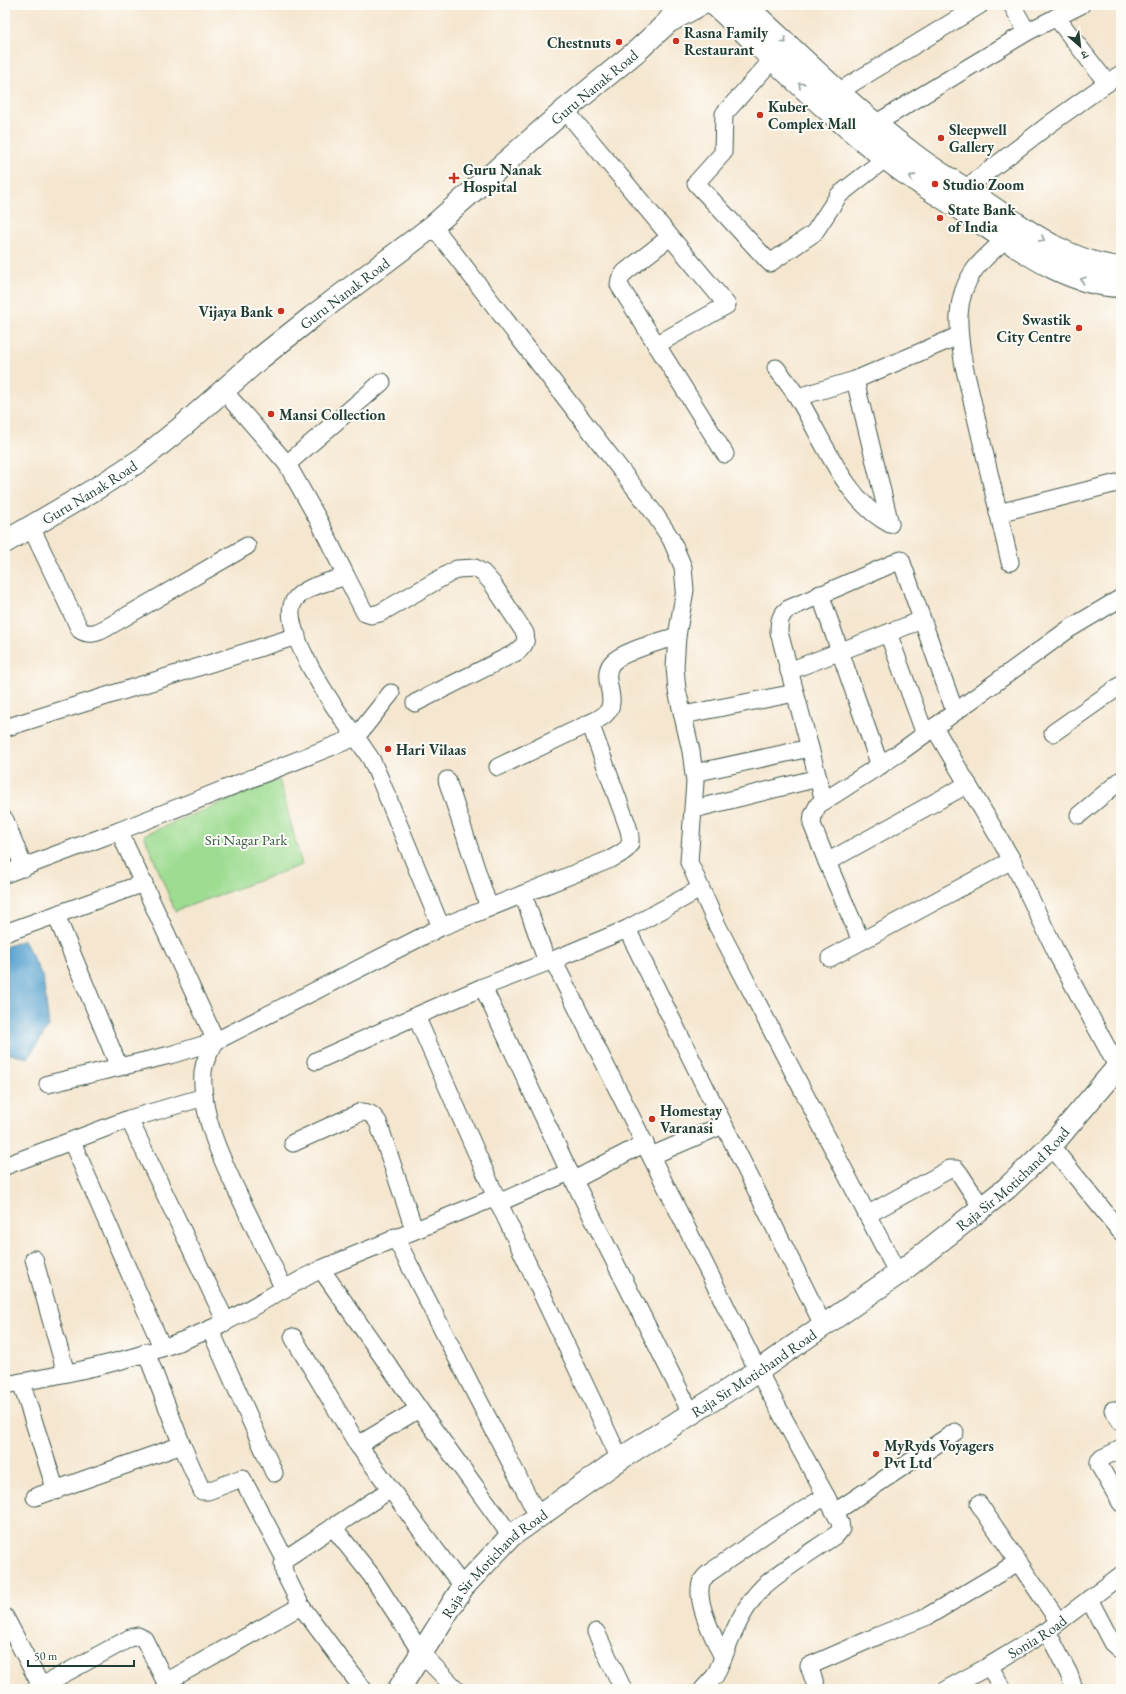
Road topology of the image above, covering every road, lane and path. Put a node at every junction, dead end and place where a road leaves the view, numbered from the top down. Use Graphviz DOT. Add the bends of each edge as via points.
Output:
graph roads {
  1 [pos="681,5"];
  2 [pos="699,5"];
  3 [pos="715,5"];
  4 [pos="745,5"];
  5 [pos="980,5"];
  6 [pos="1012,5"];
  7 [pos="1066,10"];
  8 [pos="667,23"];
  9 [pos="1027,32"];
  10 [pos="773,58"];
  11 [pos="1121,74"];
  12 [pos="1106,83"];
  13 [pos="838,92"];
  14 [pos="565,110"];
  15 [pos="875,124"];
  16 [pos="886,158"];
  17 [pos="965,188"];
  18 [pos="434,226"];
  19 [pos="1013,233"];
  20 [pos="670,237"];
  21 [pos="1121,268"];
  22 [pos="1121,286"];
  23 [pos="958,336"];
  24 [pos="656,345"];
  25 [pos="776,368"];
  26 [pos="855,380"];
  27 [pos="382,382"];
  28 [pos="223,390"];
  29 [pos="798,397"];
  30 [pos="725,454"];
  31 [pos="286,464"];
  32 [pos="1121,482"];
  33 [pos="998,513"];
  34 [pos="31,527"];
  35 [pos="5,542"];
  36 [pos="247,546"];
  37 [pos="1010,562"];
  38 [pos="346,576"];
  39 [pos="820,594"];
  40 [pos="1121,598"];
  41 [pos="922,620"];
  42 [pos="888,634"];
  43 [pos="297,636"];
  44 [pos="677,636"];
  45 [pos="840,650"];
  46 [pos="789,671"];
  47 [pos="1121,685"];
  48 [pos="391,693"];
  49 [pos="795,693"];
  50 [pos="415,703"];
  51 [pos="955,712"];
  52 [pos="683,715"];
  53 [pos="590,723"];
  54 [pos="5,728"];
  55 [pos="929,731"];
  56 [pos="1053,733"];
  57 [pos="356,736"];
  58 [pos="810,748"];
  59 [pos="880,766"];
  60 [pos="498,767"];
  61 [pos="694,773"];
  62 [pos="818,778"];
  63 [pos="447,780"];
  64 [pos="1121,780"];
  65 [pos="968,784"];
  66 [pos="824,801"];
  67 [pos="694,809"];
  68 [pos="1079,815"];
  69 [pos="5,820"];
  70 [pos="119,831"];
  71 [pos="1012,860"];
  72 [pos="827,862"];
  73 [pos="24,868"];
  74 [pos="5,874"];
  75 [pos="144,883"];
  76 [pos="700,889"];
  77 [pos="523,894"];
  78 [pos="489,908"];
  79 [pos="56,915"];
  80 [pos="441,927"];
  81 [pos="627,929"];
  82 [pos="5,933"];
  83 [pos="861,941"];
  84 [pos="830,958"];
  85 [pos="550,961"];
  86 [pos="483,987"];
  87 [pos="416,1016"];
  88 [pos="216,1041"];
  89 [pos="316,1061"];
  90 [pos="1119,1065"];
  91 [pos="119,1067"];
  92 [pos="48,1084"];
  93 [pos="204,1097"];
  94 [pos="129,1119"];
  95 [pos="723,1125"];
  96 [pos="72,1142"];
  97 [pos="293,1143"];
  98 [pos="1051,1146"];
  99 [pos="648,1150"];
  100 [pos="5,1166"];
  101 [pos="571,1176"];
  102 [pos="497,1200"];
  103 [pos="982,1208"];
  104 [pos="867,1215"];
  105 [pos="414,1229"];
  106 [pos="1121,1232"];
  107 [pos="396,1237"];
  108 [pos="34,1259"];
  109 [pos="321,1268"];
  110 [pos="898,1274"];
  111 [pos="284,1289"];
  112 [pos="226,1322"];
  113 [pos="822,1325"];
  114 [pos="210,1329"];
  115 [pos="293,1337"];
  116 [pos="162,1347"];
  117 [pos="146,1352"];
  118 [pos="758,1371"];
  119 [pos="66,1373"];
  120 [pos="13,1384"];
  121 [pos="419,1409"];
  122 [pos="691,1413"];
  123 [pos="955,1432"];
  124 [pos="358,1445"];
  125 [pos="182,1446"];
  126 [pos="1121,1449"];
  127 [pos="620,1458"];
  128 [pos="274,1473"];
  129 [pos="391,1489"];
  130 [pos="56,1491"];
  131 [pos="826,1496"];
  132 [pos="34,1497"];
  133 [pos="1121,1503"];
  134 [pos="979,1504"];
  135 [pos="835,1512"];
  136 [pos="538,1516"];
  137 [pos="333,1527"];
  138 [pos="511,1536"];
  139 [pos="285,1559"];
  140 [pos="1018,1562"];
  141 [pos="1121,1575"];
  142 [pos="463,1587"];
  143 [pos="1089,1599"];
  144 [pos="301,1606"];
  145 [pos="5,1617"];
  146 [pos="1053,1627"];
  147 [pos="596,1632"];
  148 [pos="1121,1651"];
  149 [pos="422,1654"];
  150 [pos="723,1658"];
  151 [pos="989,1666"];
  152 [pos="168,1686"];
  153 [pos="38,1688"];
  154 [pos="363,1689"];
  155 [pos="399,1689"];
  156 [pos="456,1689"];
  157 [pos="623,1689"];
  158 [pos="704,1689"];
  159 [pos="817,1689"];
  160 [pos="947,1689"];
  161 [pos="1003,1689"];
  162 [pos="1074,1689"];
  1 -- 8 [label="street, Guru Nanak Road"];
  2 -- 8 [label="street, Guru Nanak Road"];
  3 -- 10 [label="street"];
  4 -- 13 [label="street, one-way"];
  5 -- 13 [label="street"];
  6 -- 9 [label="street"];
  7 -- 9 [label="street"];
  7 -- 12 [label="street"];
  8 -- 14 [label="street, Guru Nanak Road"];
  9 -- 15 [label="street"];
  16 -- 10 [label="street, one-way" via="824,106"];
  10 -- 16 [label="street" via="724,114 723,153 696,183 770,263 814,233 839,195"];
  11 -- 12 [label="street"];
  12 -- 17 [label="street"];
  13 -- 15 [label="street"];
  14 -- 18 [label="street, Guru Nanak Road"];
  14 -- 20 [label="street"];
  15 -- 17 [label="street" via="914,155"];
  19 -- 16 [label="street, one-way" via="902,170"];
  17 -- 19 [label="street"];
  18 -- 28 [label="street, Guru Nanak Road" via="312,317"];
  18 -- 44 [label="street" via="654,513 671,539 683,567 686,590"];
  19 -- 21 [label="street, one-way" via="1097,264"];
  22 -- 19 [label="street, one-way" via="1090,282 1060,272"];
  19 -- 23 [label="street" via="976,269 965,286 958,310"];
  20 -- 24 [label="street" via="625,272 619,284"];
  20 -- 24 [label="street" via="727,304"];
  23 -- 26 [label="street"];
  23 -- 33 [label="street"];
  24 -- 30 [label="street"];
  25 -- 29 [label="street"];
  26 -- 29 [label="street"];
  26 -- 29 [label="street" via="890,524 878,518 858,498 834,464"];
  27 -- 31 [label="street"];
  28 -- 31 [label="street"];
  28 -- 34 [label="street, Guru Nanak Road" via="142,459"];
  31 -- 38 [label="street" via="316,515"];
  32 -- 33 [label="street"];
  33 -- 37 [label="street"];
  34 -- 35 [label="street, Guru Nanak Road"];
  34 -- 36 [label="street" via="80,630 91,634 106,628"];
  38 -- 43 [label="street" via="299,594 291,610"];
  38 -- 50 [label="street" via="365,612 371,615 380,613 457,569 475,568 492,583 525,633 526,640 517,652"];
  39 -- 41 [label="street" via="901,560"];
  39 -- 45 [label="street"];
  39 -- 46 [label="street" via="783,612 780,619 779,632"];
  40 -- 51 [label="street" via="1069,629"];
  41 -- 42 [label="street"];
  41 -- 51 [label="street"];
  42 -- 45 [label="street"];
  42 -- 55 [label="street"];
  43 -- 54 [label="street"];
  43 -- 57 [label="street" via="323,691"];
  44 -- 52 [label="street" via="675,667"];
  44 -- 53 [label="street" via="627,653 612,663 608,675 610,707 601,718"];
  45 -- 46 [label="street"];
  45 -- 59 [label="street"];
  46 -- 49 [label="street"];
  47 -- 56 [label="street"];
  48 -- 57 [label="street"];
  49 -- 52 [label="street"];
  49 -- 58 [label="street"];
  51 -- 55 [label="street"];
  52 -- 61 [label="street"];
  53 -- 60 [label="street"];
  53 -- 77 [label="street" via="628,827 631,839 629,846 611,859"];
  55 -- 59 [label="street"];
  55 -- 65 [label="street"];
  57 -- 70 [label="street"];
  57 -- 80 [label="street" via="380,779"];
  58 -- 61 [label="street"];
  58 -- 62 [label="street"];
  59 -- 66 [label="street"];
  61 -- 67 [label="street"];
  62 -- 66 [label="street"];
  62 -- 67 [label="street"];
  63 -- 78 [label="street"];
  64 -- 68 [label="street"];
  65 -- 71 [label="street"];
  65 -- 72 [label="street"];
  66 -- 72 [label="street" via="818,805 812,824"];
  67 -- 76 [label="street" via="689,862"];
  69 -- 73 [label="street"];
  70 -- 73 [label="street"];
  70 -- 75 [label="street"];
  71 -- 83 [label="street"];
  71 -- 90 [label="street" via="1060,960"];
  72 -- 83 [label="street"];
  73 -- 74 [label="street"];
  75 -- 79 [label="street"];
  75 -- 88 [label="street"];
  76 -- 81 [label="street"];
  76 -- 104 [label="street"];
  77 -- 78 [label="street"];
  77 -- 85 [label="street"];
  78 -- 80 [label="street"];
  79 -- 82 [label="street"];
  79 -- 91 [label="street"];
  80 -- 88 [label="street"];
  81 -- 85 [label="street"];
  81 -- 95 [label="street"];
  83 -- 84 [label="street"];
  85 -- 86 [label="street"];
  85 -- 99 [label="street"];
  86 -- 87 [label="street"];
  86 -- 101 [label="street"];
  87 -- 89 [label="street"];
  87 -- 102 [label="street"];
  88 -- 91 [label="street"];
  88 -- 93 [label="street" via="206,1058 203,1071"];
  90 -- 98 [label="street, Raja Sir Motichand Road"];
  91 -- 92 [label="street"];
  93 -- 94 [label="street"];
  93 -- 111 [label="street" via="221,1154"];
  94 -- 96 [label="street"];
  94 -- 112 [label="street"];
  95 -- 99 [label="street"];
  95 -- 113 [label="street"];
  96 -- 100 [label="street"];
  96 -- 116 [label="street"];
  97 -- 105 [label="street" via="362,1112 374,1115"];
  98 -- 103 [label="street, Raja Sir Motichand Road"];
  98 -- 106 [label="street"];
  99 -- 101 [label="street"];
  99 -- 118 [label="street"];
  101 -- 102 [label="street"];
  101 -- 122 [label="street"];
  102 -- 105 [label="street"];
  102 -- 127 [label="street"];
  103 -- 104 [label="street" via="956,1169 950,1169"];
  103 -- 110 [label="street, Raja Sir Motichand Road"];
  104 -- 110 [label="street"];
  105 -- 107 [label="street"];
  107 -- 109 [label="street"];
  107 -- 136 [label="street"];
  108 -- 119 [label="street"];
  109 -- 111 [label="street"];
  109 -- 121 [label="street"];
  110 -- 113 [label="street, Raja Sir Motichand Road"];
  111 -- 112 [label="street"];
  112 -- 114 [label="street"];
  113 -- 118 [label="street, Raja Sir Motichand Road"];
  114 -- 116 [label="street"];
  114 -- 128 [label="street"];
  115 -- 124 [label="street"];
  116 -- 117 [label="street"];
  117 -- 119 [label="street"];
  117 -- 125 [label="street"];
  118 -- 122 [label="street, Raja Sir Motichand Road"];
  118 -- 131 [label="street"];
  119 -- 120 [label="street"];
  120 -- 130 [label="street"];
  121 -- 124 [label="street"];
  121 -- 138 [label="street"];
  122 -- 127 [label="street, Raja Sir Motichand Road"];
  123 -- 135 [label="street"];
  124 -- 129 [label="street"];
  125 -- 130 [label="street"];
  125 -- 139 [label="street" via="202,1491 242,1478"];
  126 -- 133 [label="street" via="1099,1461"];
  127 -- 136 [label="street, Raja Sir Motichand Road"];
  129 -- 137 [label="street"];
  129 -- 142 [label="street"];
  130 -- 132 [label="street"];
  131 -- 135 [label="street"];
  131 -- 150 [label="street" via="774,1528 709,1573 701,1582 702,1607"];
  134 -- 140 [label="street"];
  135 -- 150 [label="street" via="841,1529 764,1587 746,1609"];
  136 -- 138 [label="street, Raja Sir Motichand Road"];
  137 -- 139 [label="street"];
  137 -- 149 [label="street" via="371,1575"];
  138 -- 142 [label="street, Raja Sir Motichand Road"];
  139 -- 144 [label="street" via="284,1572"];
  140 -- 146 [label="street"];
  140 -- 159 [label="street" via="928,1616 809,1666"];
  141 -- 143 [label="street, Sonia Road"];
  142 -- 149 [label="street, Raja Sir Motichand Road"];
  143 -- 146 [label="street, Sonia Road"];
  143 -- 148 [label="street" via="1112,1643"];
  144 -- 152 [label="street"];
  144 -- 154 [label="street"];
  145 -- 153 [label="street"];
  146 -- 151 [label="street, Sonia Road"];
  146 -- 162 [label="street"];
  147 -- 157 [label="street"];
  149 -- 155 [label="street, Raja Sir Motichand Road"];
  149 -- 156 [label="street"];
  150 -- 158 [label="street" via="715,1676"];
  151 -- 160 [label="street, Sonia Road"];
  151 -- 161 [label="street"];
  152 -- 153 [label="street" via="144,1639 138,1636"];
}
